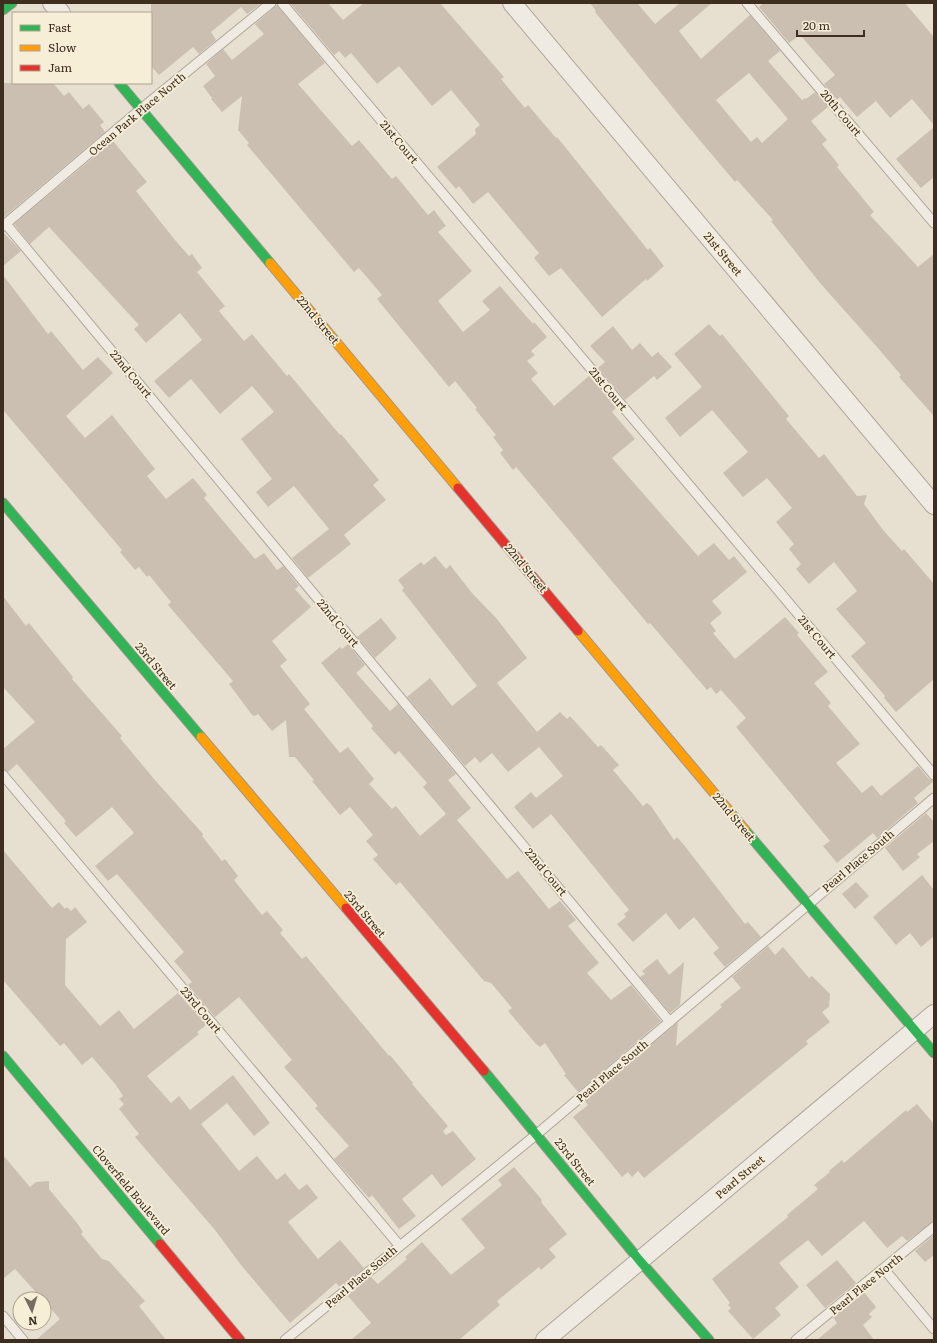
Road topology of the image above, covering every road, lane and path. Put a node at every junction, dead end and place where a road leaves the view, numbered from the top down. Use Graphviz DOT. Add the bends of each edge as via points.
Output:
graph roads {
  1 [pos="12,3"];
  2 [pos="52,3"];
  3 [pos="271,3"];
  4 [pos="282,3"];
  5 [pos="512,3"];
  6 [pos="747,3"];
  7 [pos="3,10"];
  8 [pos="60,12"];
  9 [pos="120,84"];
  10 [pos="141,109"];
  11 [pos="934,223"];
  12 [pos="4,225"];
  13 [pos="3,503"];
  14 [pos="934,505"];
  15 [pos="3,775"];
  16 [pos="934,775"];
  17 [pos="934,798"];
  18 [pos="807,904"];
  19 [pos="934,1014"];
  20 [pos="670,1022"];
  21 [pos="915,1030"];
  22 [pos="934,1052"];
  23 [pos="3,1056"];
  24 [pos="537,1134"];
  25 [pos="934,1226"];
  26 [pos="399,1245"];
  27 [pos="640,1261"];
  28 [pos="884,1270"];
  29 [pos="3,1316"];
  30 [pos="934,1329"];
  31 [pos="23,1340"];
  32 [pos="240,1340"];
  33 [pos="285,1340"];
  34 [pos="545,1340"];
  35 [pos="709,1340"];
  36 [pos="796,1340"];
  1 -- 7 [label="street"];
  2 -- 8 [label="street"];
  3 -- 10 [label="lane, Ocean Park Place North"];
  4 -- 16 [label="lane, 21st Court"];
  5 -- 14 [label="street, 21st Street"];
  6 -- 11 [label="lane, 20th Court"];
  9 -- 10 [label="street, 22nd Street"];
  10 -- 12 [label="lane, Ocean Park Place North"];
  10 -- 18 [label="street, 22nd Street"];
  12 -- 20 [label="lane, 22nd Court"];
  13 -- 24 [label="street, 23rd Street"];
  15 -- 26 [label="lane, 23rd Court"];
  17 -- 18 [label="lane, Pearl Place South"];
  18 -- 20 [label="lane, Pearl Place South"];
  18 -- 21 [label="street, 22nd Street"];
  19 -- 21 [label="street, Pearl Street"];
  20 -- 24 [label="lane, Pearl Place South"];
  21 -- 22 [label="street, 22nd Street"];
  21 -- 27 [label="street, Pearl Street"];
  23 -- 32 [label="street, Cloverfield Boulevard"];
  24 -- 26 [label="lane, Pearl Place South"];
  24 -- 27 [label="street, 23rd Street"];
  25 -- 28 [label="lane, Pearl Place North"];
  26 -- 33 [label="lane, Pearl Place South"];
  27 -- 34 [label="street, Pearl Street"];
  27 -- 35 [label="street, 23rd Street"];
  28 -- 30 [label="lane"];
  28 -- 36 [label="lane, Pearl Place North"];
  29 -- 31 [label="lane"];
}
